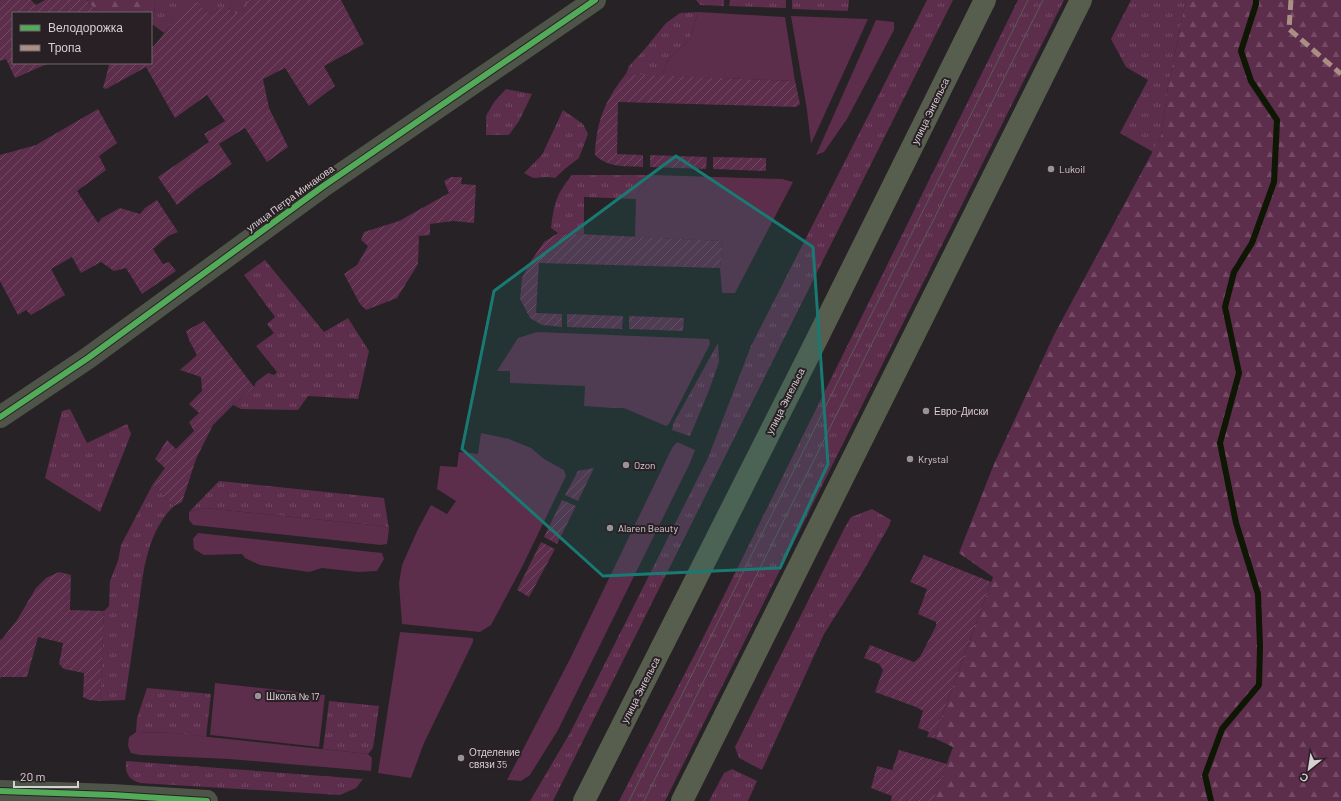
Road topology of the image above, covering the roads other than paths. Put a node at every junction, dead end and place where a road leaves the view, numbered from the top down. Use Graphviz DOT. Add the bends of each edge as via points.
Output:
graph roads {
  1 [pos="595,0"];
  2 [pos="985,0"];
  3 [pos="1081,0"];
  4 [pos="0,417"];
  5 [pos="0,791"];
  6 [pos="207,801"];
  7 [pos="584,801"];
  8 [pos="682,801"];
  1 -- 4 [label="street, улица Петра Минакова" via="322,187 88,358"];
  2 -- 7 [label="main road, улица Энгельса"];
  3 -- 8 [label="main road"];
  5 -- 6 [label="street"];
}
